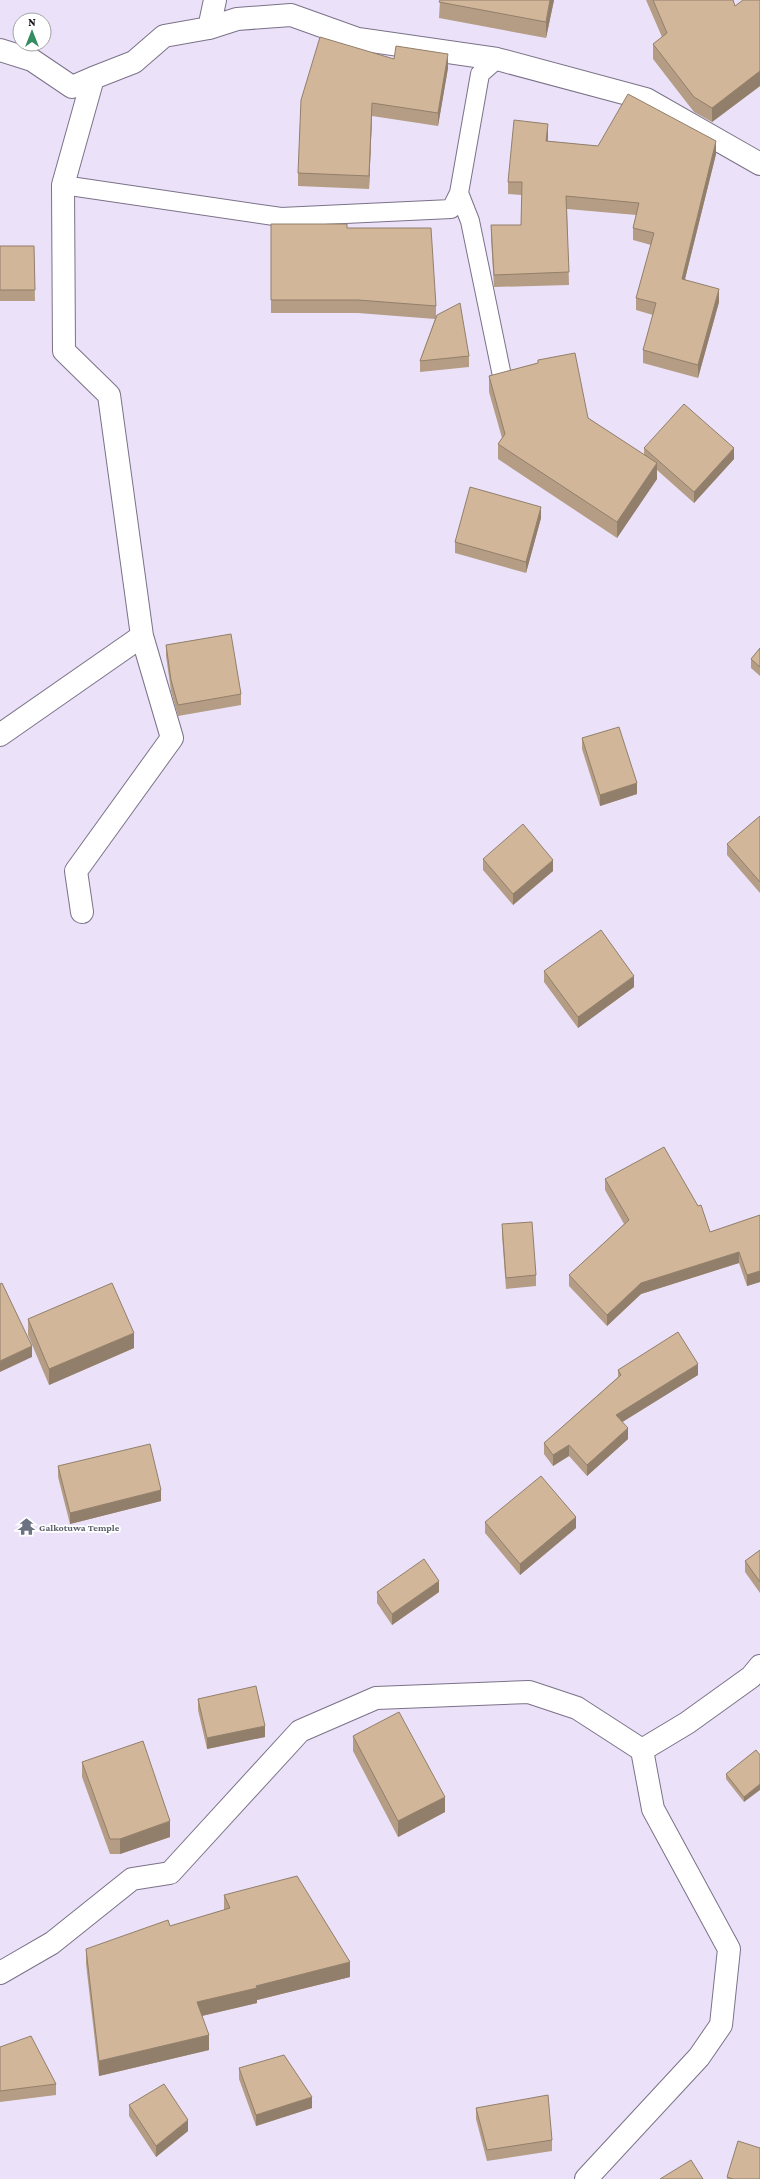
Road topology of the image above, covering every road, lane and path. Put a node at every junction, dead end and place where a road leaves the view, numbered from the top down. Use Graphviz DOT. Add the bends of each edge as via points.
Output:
graph roads {
  1 [pos="216,0"];
  2 [pos="209,28"];
  3 [pos="0,50"];
  4 [pos="497,59"];
  5 [pos="93,78"];
  6 [pos="760,164"];
  7 [pos="63,185"];
  8 [pos="459,192"];
  9 [pos="502,376"];
  10 [pos="142,636"];
  11 [pos="0,735"];
  12 [pos="82,912"];
  13 [pos="760,1666"];
  14 [pos="642,1750"];
  15 [pos="0,1973"];
  16 [pos="586,2179"];
  1 -- 2 [label="street"];
  2 -- 4 [label="street" via="237,19 292,15 358,39"];
  2 -- 5 [label="street" via="164,36 134,62"];
  3 -- 5 [label="street" via="32,60 72,87"];
  4 -- 6 [label="street" via="646,99"];
  4 -- 8 [label="lane" via="480,74"];
  5 -- 7 [label="street"];
  7 -- 8 [label="lane" via="280,217 451,209"];
  7 -- 10 [label="street" via="64,351 109,395"];
  8 -- 9 [label="lane" via="470,221"];
  10 -- 11 [label="street"];
  10 -- 12 [label="street" via="172,738 76,871"];
  13 -- 14 [label="street" via="751,1677 687,1724"];
  14 -- 15 [label="street" via="577,1708 529,1692 376,1698 300,1731 170,1873 132,1879 52,1943"];
  14 -- 16 [label="street" via="653,1809 730,1949 721,2024 699,2057"];
}
